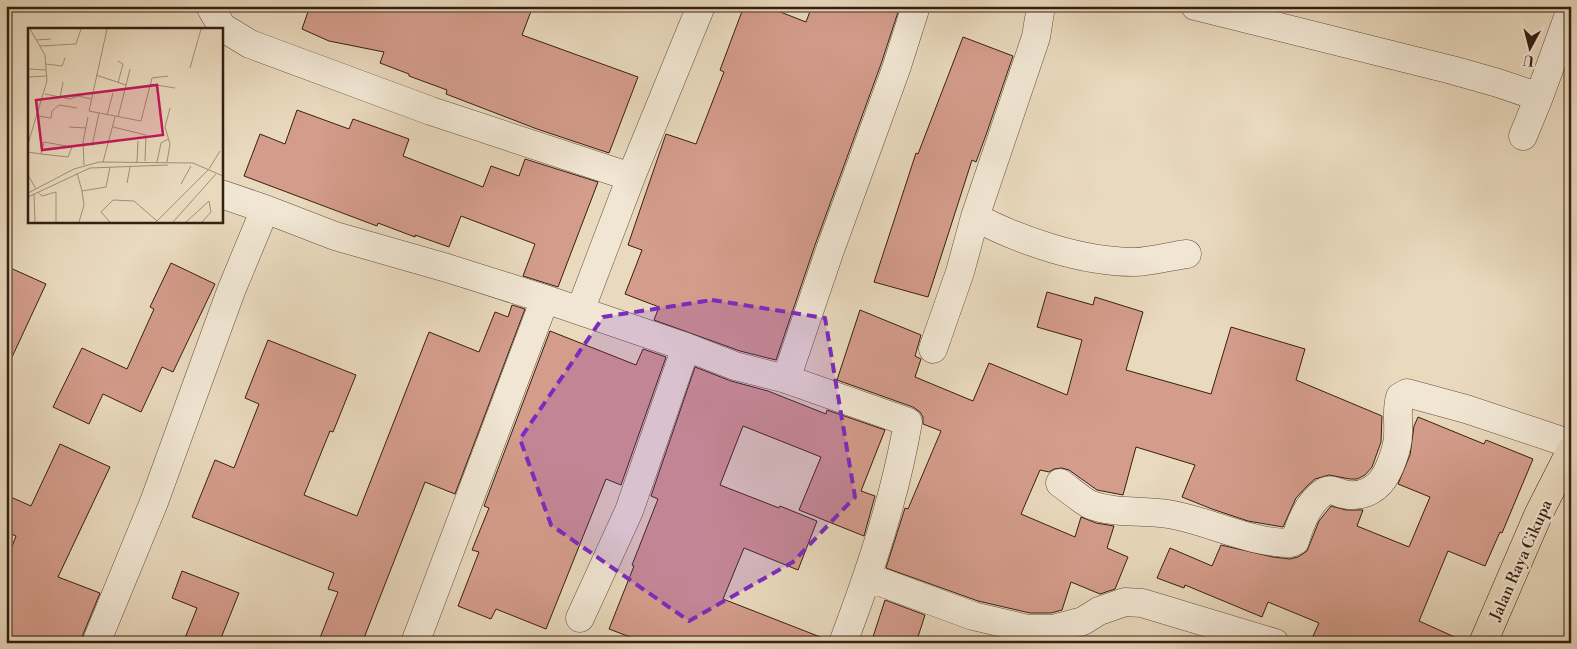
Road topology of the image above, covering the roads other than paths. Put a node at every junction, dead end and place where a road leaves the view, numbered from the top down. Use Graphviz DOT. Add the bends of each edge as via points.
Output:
graph roads {
  1 [pos="210,6"];
  2 [pos="701,6"];
  3 [pos="916,6"];
  4 [pos="1041,6"];
  5 [pos="1195,6"];
  6 [pos="1571,9"];
  7 [pos="1539,97"];
  8 [pos="1523,136"];
  9 [pos="631,177"];
  10 [pos="222,194"];
  11 [pos="264,209"];
  12 [pos="976,217"];
  13 [pos="1187,254"];
  14 [pos="545,299"];
  15 [pos="580,311"];
  16 [pos="686,347"];
  17 [pos="933,349"];
  18 [pos="786,379"];
  19 [pos="1571,444"];
  20 [pos="1571,450"];
  21 [pos="1060,483"];
  22 [pos="867,577"];
  23 [pos="580,618"];
  24 [pos="1266,641"];
  25 [pos="96,643"];
  26 [pos="415,643"];
  27 [pos="843,643"];
  28 [pos="1483,643"];
  1 -- 9 [label="street" via="222,26 250,44 431,111"];
  2 -- 9 [label="street"];
  3 -- 18 [label="street"];
  4 -- 12 [label="street" via="1036,37"];
  5 -- 7 [label="street" via="1452,70"];
  6 -- 7 [label="street"];
  7 -- 8 [label="street"];
  9 -- 15 [label="street"];
  10 -- 11 [label="street"];
  11 -- 14 [label="street" via="335,236"];
  11 -- 25 [label="street" via="154,502"];
  12 -- 13 [label="street" via="1030,240 1085,258 1135,262"];
  12 -- 17 [label="street"];
  14 -- 15 [label="street"];
  14 -- 26 [label="street"];
  15 -- 16 [label="street"];
  16 -- 18 [label="street" via="735,366"];
  16 -- 23 [label="street" via="629,512"];
  18 -- 22 [label="street" via="908,422 896,482"];
  19 -- 21 [label="street" via="1407,393 1400,397 1397,405 1398,438 1384,478 1369,492 1358,495 1334,490 1325,492 1304,515 1295,541 1291,543 1251,539 1167,514 1107,510 1089,504"];
  20 -- 28 [label="main road, Jalan Raya Cikupa" via="1539,512"];
  22 -- 24 [label="street" via="973,616 1028,629 1052,629 1083,621 1099,611 1125,602 1142,603"];
  22 -- 27 [label="street"];
}
